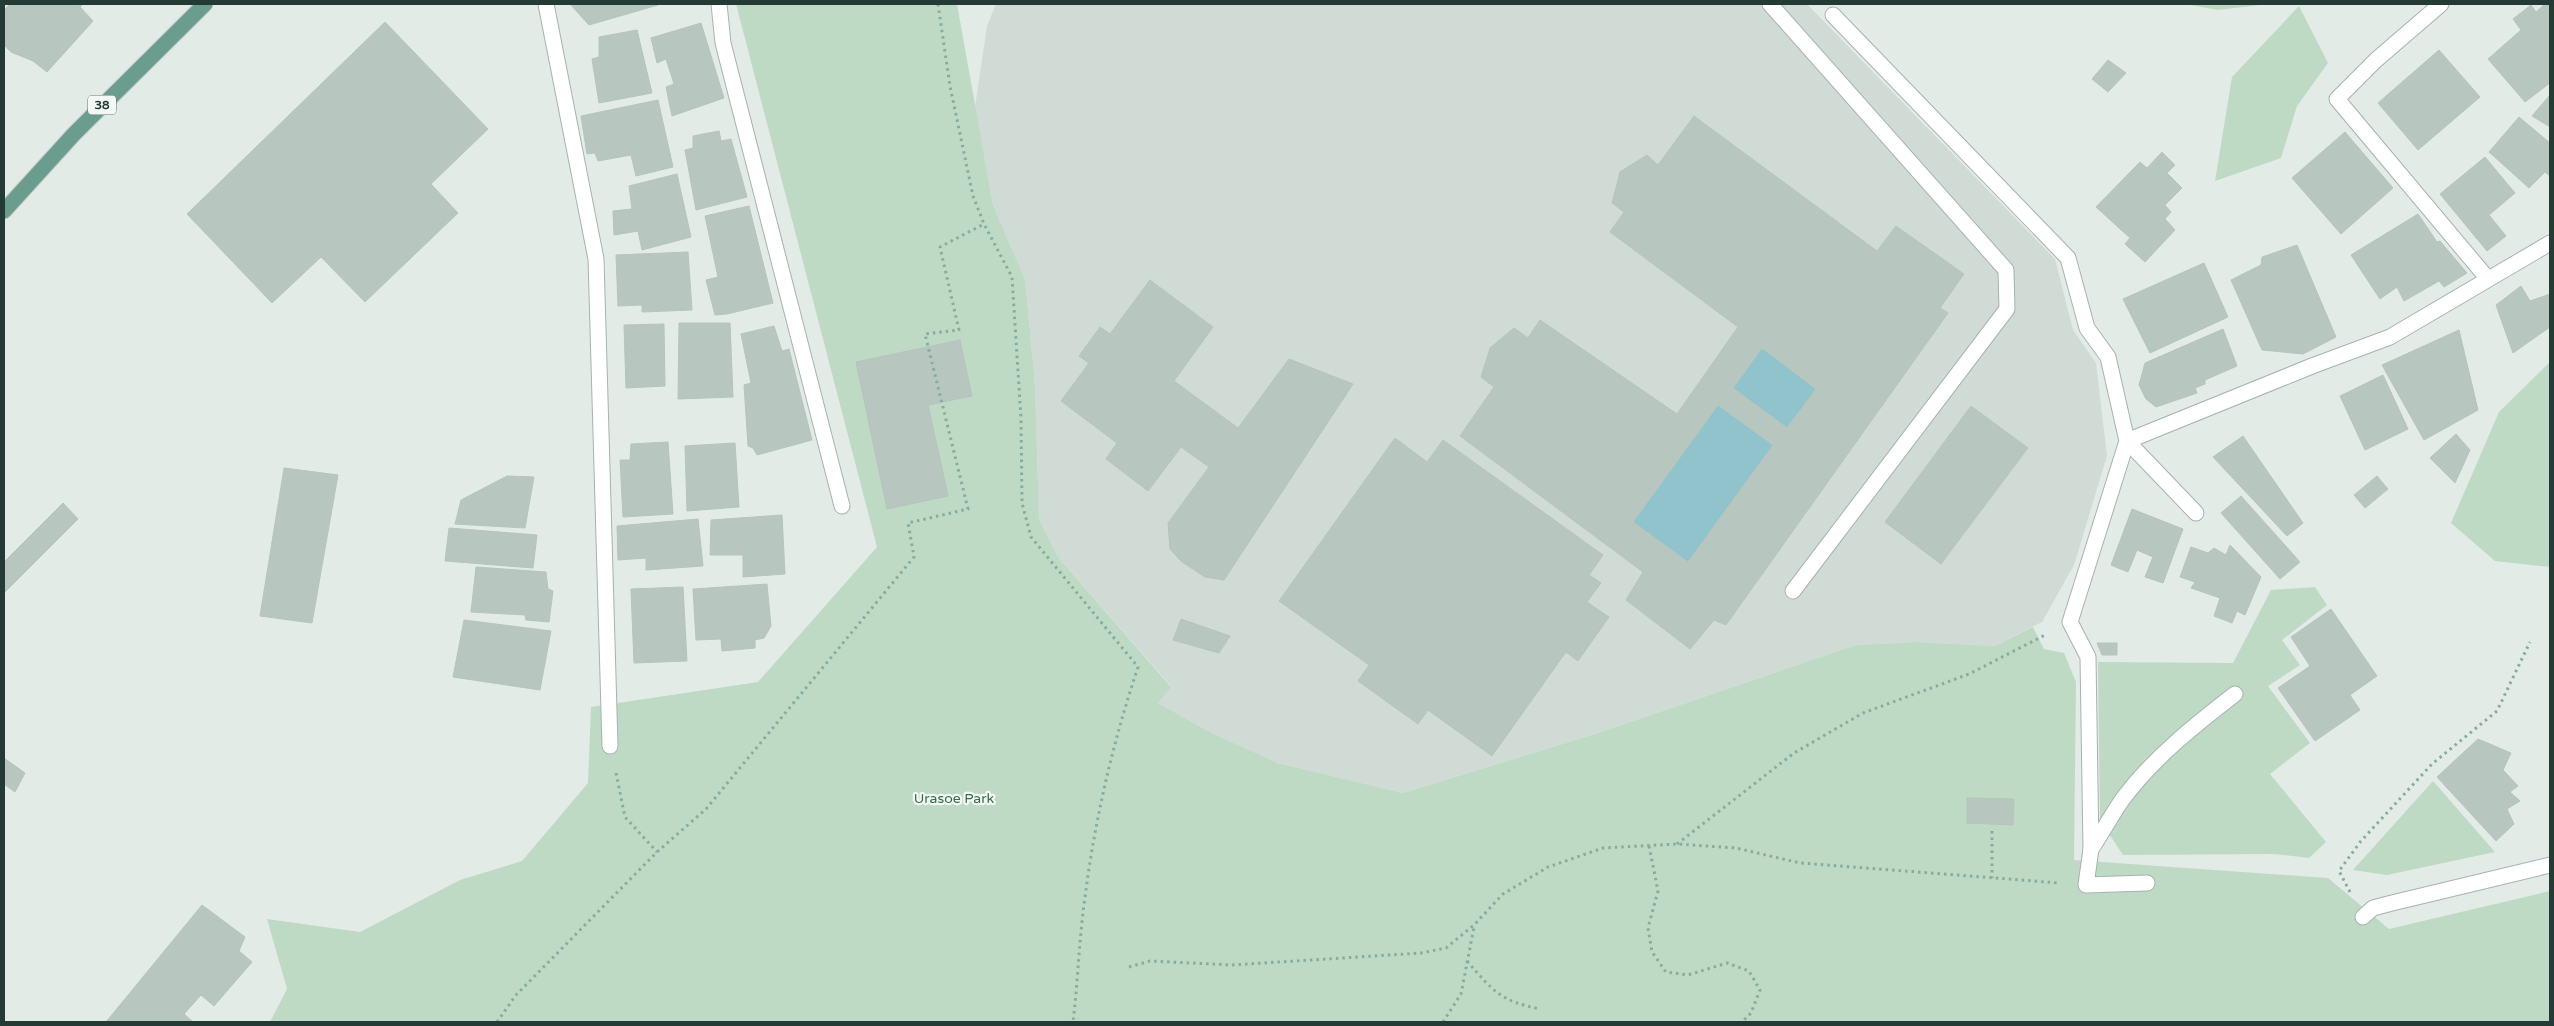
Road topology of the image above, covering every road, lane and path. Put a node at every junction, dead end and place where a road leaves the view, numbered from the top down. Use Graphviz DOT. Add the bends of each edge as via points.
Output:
graph roads {
  1 [pos="205,4"];
  2 [pos="546,4"];
  3 [pos="719,4"];
  4 [pos="938,4"];
  5 [pos="1770,4"];
  6 [pos="2441,4"];
  7 [pos="1833,15"];
  8 [pos="4,211"];
  9 [pos="984,224"];
  10 [pos="2550,243"];
  11 [pos="2488,280"];
  12 [pos="2127,441"];
  13 [pos="842,506"];
  14 [pos="2196,512"];
  15 [pos="1793,591"];
  16 [pos="2070,622"];
  17 [pos="2530,642"];
  18 [pos="2234,694"];
  19 [pos="610,746"];
  20 [pos="1992,831"];
  21 [pos="1677,844"];
  22 [pos="1649,846"];
  23 [pos="2091,849"];
  24 [pos="657,852"];
  25 [pos="2550,865"];
  26 [pos="1992,878"];
  27 [pos="2147,883"];
  28 [pos="2086,885"];
  29 [pos="2363,917"];
  30 [pos="1474,925"];
  31 [pos="1467,961"];
  32 [pos="1129,968"];
  33 [pos="1540,1009"];
  34 [pos="497,1022"];
  35 [pos="1073,1022"];
  36 [pos="1444,1022"];
  37 [pos="1742,1022"];
  1 -- 8 [label="main road, 38" via="91,117"];
  2 -- 19 [label="street" via="596,260"];
  3 -- 13 [label="street" via="723,43"];
  4 -- 9 [label="path" via="950,86 973,196"];
  5 -- 15 [label="street" via="2006,270 2007,309"];
  6 -- 11 [label="street" via="2376,60 2337,100"];
  7 -- 12 [label="street" via="2068,258 2088,328 2108,357"];
  9 -- 24 [label="path" via="940,247 959,330 925,334 968,509 908,523 914,557 706,809"];
  9 -- 35 [label="path" via="1012,277 1020,391 1022,504 1031,537 1138,667 1118,730 1099,816 1085,897"];
  10 -- 11 [label="street"];
  11 -- 12 [label="street" via="2390,337"];
  12 -- 14 [label="street"];
  12 -- 16 [label="street"];
  16 -- 21 [label="path" via="1970,674 1863,713 1794,753"];
  16 -- 23 [label="street" via="2088,657"];
  17 -- 29 [label="path" via="2497,711 2432,764 2361,841 2339,871"];
  18 -- 23 [label="street" via="2192,728 2146,773 2123,799"];
  19 -- 24 [label="path" via="625,817"];
  20 -- 26 [label="path"];
  21 -- 22 [label="path"];
  21 -- 26 [label="path" via="1736,848 1800,863"];
  22 -- 30 [label="path" via="1604,848 1548,867 1503,894"];
  22 -- 37 [label="path" via="1658,891 1648,928 1652,952 1666,972 1688,975 1727,963 1749,971 1760,990 1751,1013"];
  23 -- 28 [label="street"];
  24 -- 34 [label="path" via="516,996"];
  25 -- 29 [label="street" via="2373,908"];
  26 -- 28 [label="path"];
  27 -- 28 [label="street"];
  30 -- 31 [label="path"];
  30 -- 32 [label="path" via="1446,948 1421,953 1232,965 1150,961"];
  31 -- 33 [label="path" via="1495,993 1514,1004"];
  31 -- 36 [label="path" via="1461,994"];
}
